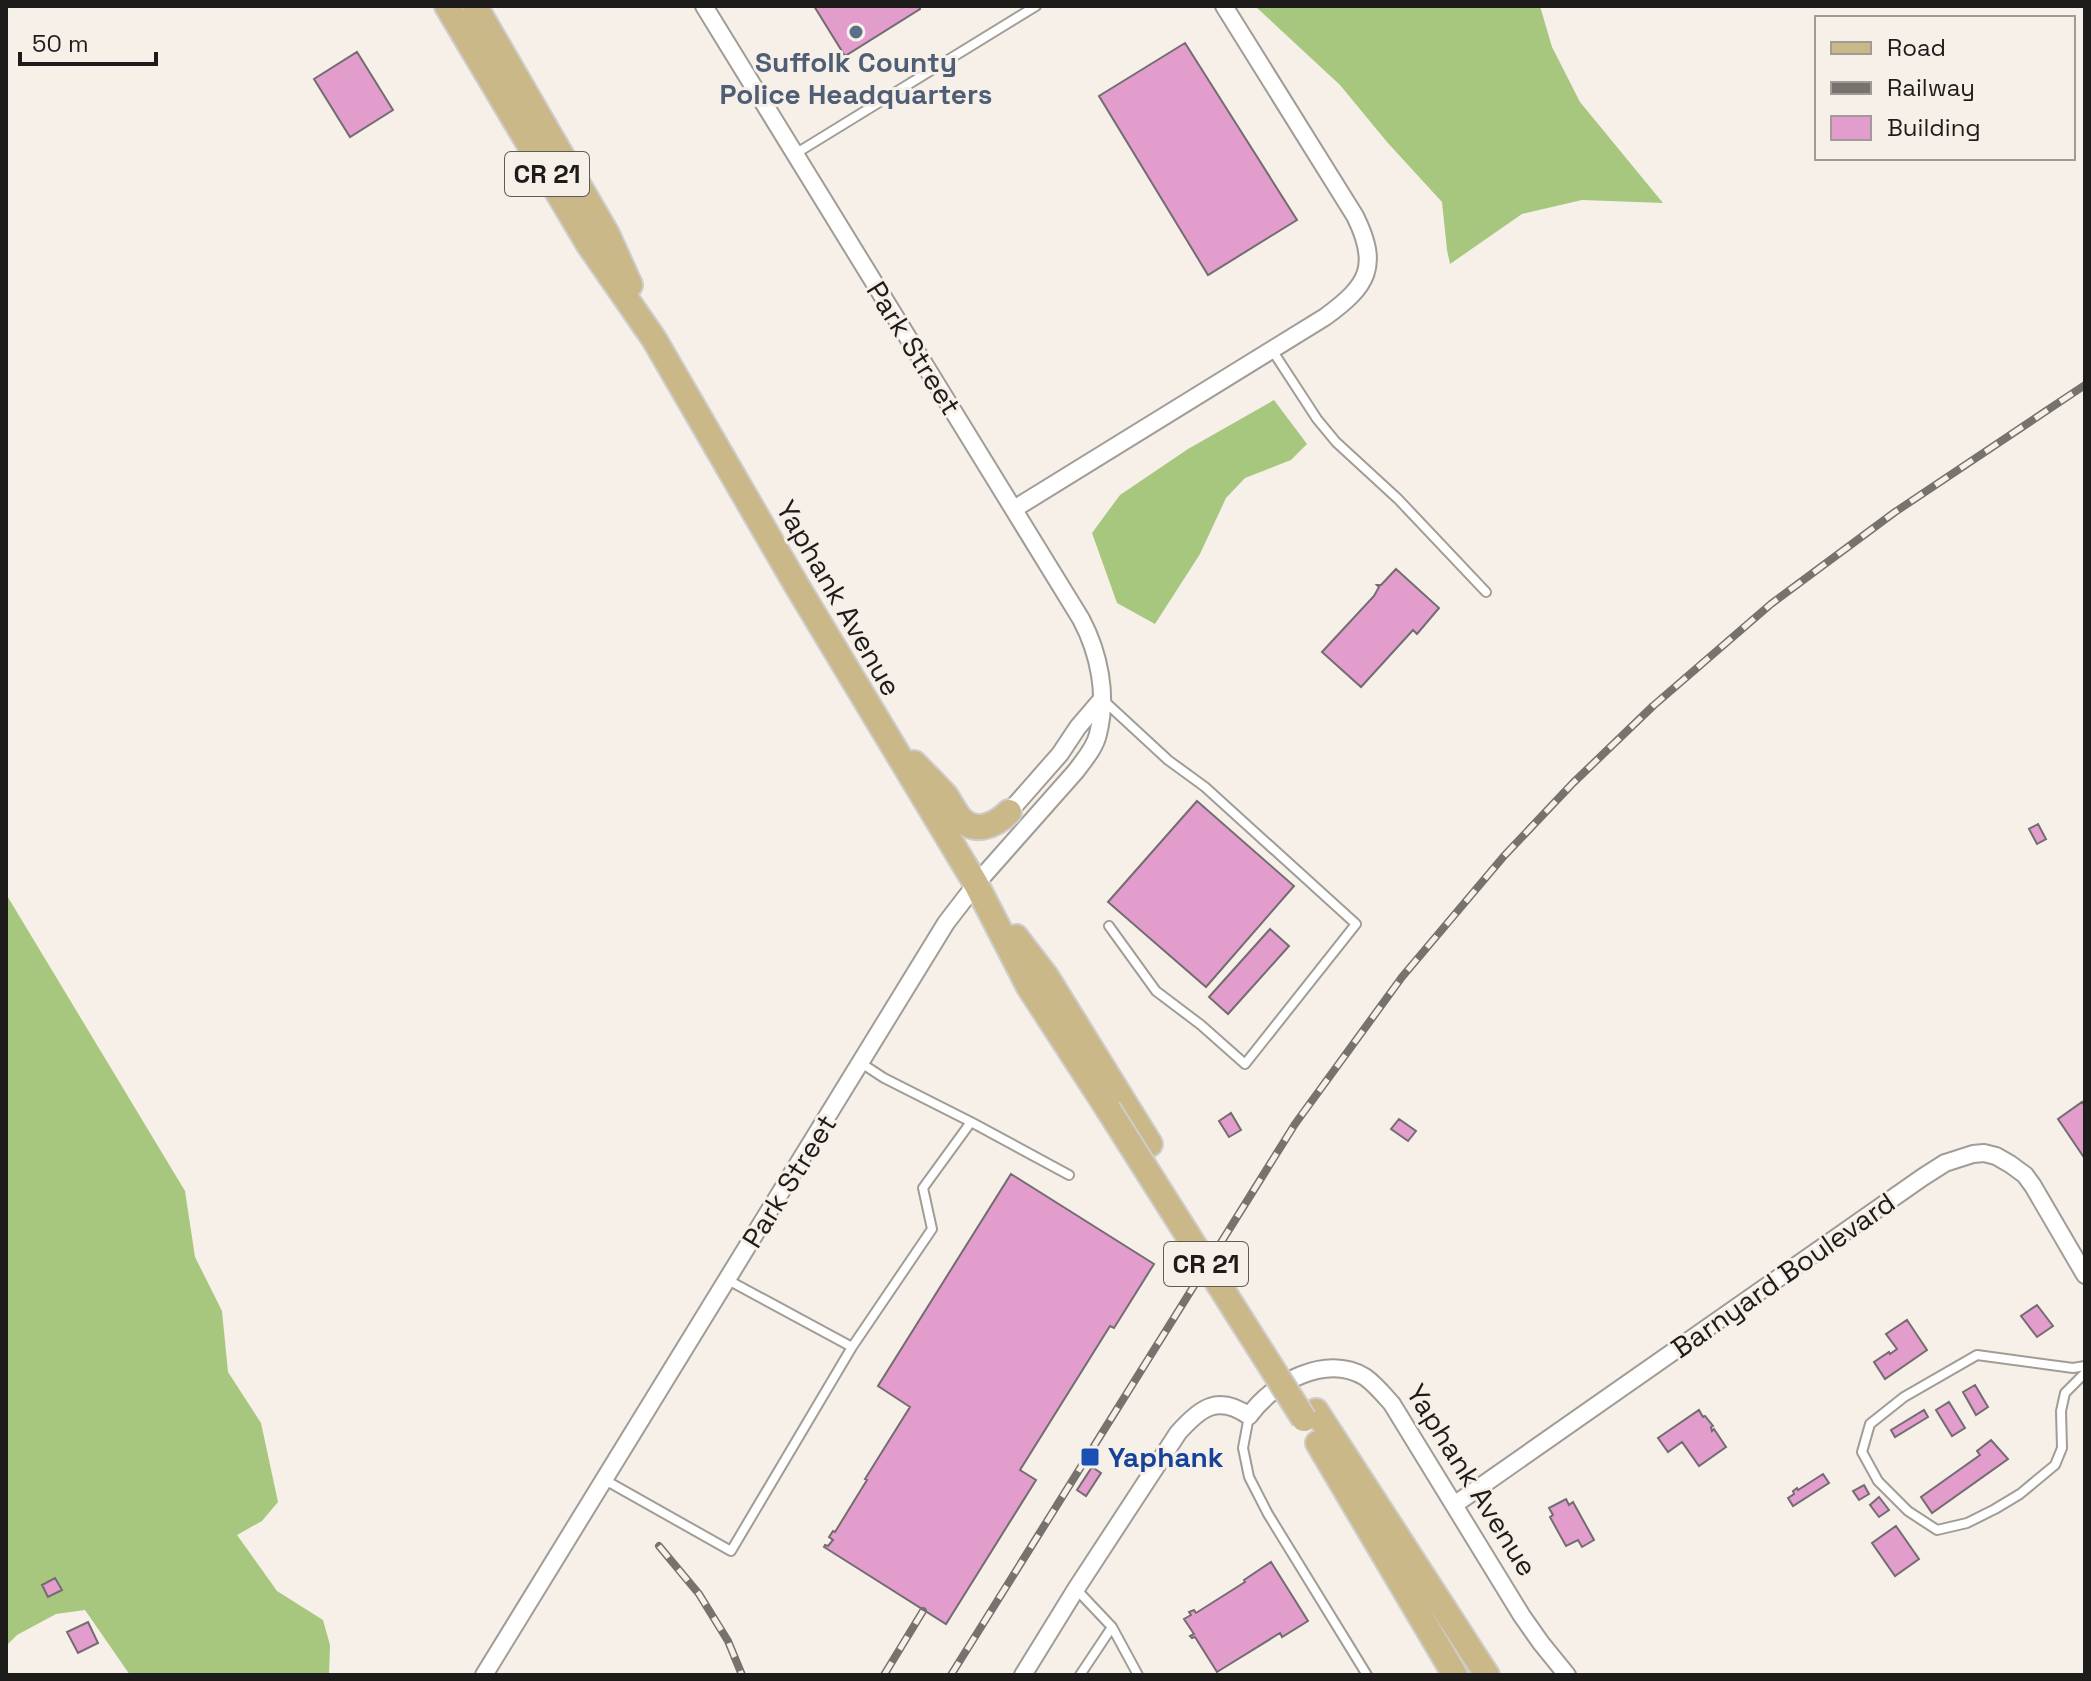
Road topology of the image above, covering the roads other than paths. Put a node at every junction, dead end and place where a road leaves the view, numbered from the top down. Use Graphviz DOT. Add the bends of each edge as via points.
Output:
graph roads {
  1 [pos="447,6"];
  2 [pos="475,6"];
  3 [pos="704,6"];
  4 [pos="1036,6"];
  5 [pos="1224,6"];
  6 [pos="795,155"];
  7 [pos="654,339"];
  8 [pos="1272,350"];
  9 [pos="1014,509"];
  10 [pos="1486,592"];
  11 [pos="1102,699"];
  12 [pos="879,726"];
  13 [pos="1009,812"];
  14 [pos="976,884"];
  15 [pos="1109,926"];
  16 [pos="861,1063"];
  17 [pos="971,1122"];
  18 [pos="1069,1175"];
  19 [pos="2085,1275"];
  20 [pos="728,1280"];
  21 [pos="852,1347"];
  22 [pos="2085,1366"];
  23 [pos="2085,1373"];
  24 [pos="1310,1415"];
  25 [pos="1249,1416"];
  26 [pos="605,1480"];
  27 [pos="1454,1505"];
  28 [pos="1076,1589"];
  29 [pos="1112,1627"];
  30 [pos="484,1675"];
  31 [pos="1023,1675"];
  32 [pos="1080,1675"];
  33 [pos="1138,1675"];
  34 [pos="1367,1675"];
  35 [pos="1455,1675"];
  36 [pos="1487,1675"];
  37 [pos="1567,1675"];
  1 -- 7 [label="main road, Yaphank Avenue / CR 21" via="589,245"];
  2 -- 7 [label="main road, Yaphank Avenue / CR 21" via="607,234"];
  3 -- 6 [label="street, Park Street"];
  4 -- 6 [label="lane"];
  5 -- 8 [label="street" via="1355,216 1368,253 1364,277 1351,297"];
  6 -- 9 [label="street, Park Street"];
  7 -- 12 [label="main road, Yaphank Avenue / CR 21"];
  8 -- 9 [label="street"];
  8 -- 10 [label="lane" via="1336,442"];
  9 -- 11 [label="street, Park Street" via="1088,632 1098,660"];
  11 -- 13 [label="street"];
  11 -- 14 [label="street, Park Street" via="1098,735 1089,754"];
  11 -- 15 [label="lane" via="1356,924 1245,1064 1156,991"];
  12 -- 13 [label="main road" via="967,825 984,828"];
  12 -- 14 [label="main road, Yaphank Avenue / CR 21"];
  14 -- 16 [label="street, Park Street" via="946,923"];
  14 -- 24 [label="main road, Yaphank Avenue / CR 21" via="1029,987 1115,1104"];
  16 -- 17 [label="lane"];
  16 -- 20 [label="street, Park Street"];
  17 -- 18 [label="lane"];
  17 -- 21 [label="lane" via="923,1188 932,1229"];
  19 -- 27 [label="street, Barnyard Boulevard" via="2025,1175 1996,1156 1960,1157 1923,1177"];
  20 -- 21 [label="lane"];
  20 -- 26 [label="street, Park Street"];
  21 -- 26 [label="lane" via="731,1551"];
  22 -- 23 [label="lane" via="1977,1355 1904,1397 1870,1424 1862,1452 1878,1481 1908,1511 1937,1530 1967,1523 2020,1494 2055,1465 2062,1448 2065,1393"];
  24 -- 35 [label="main road, Yaphank Avenue / CR 21"];
  24 -- 36 [label="main road, Yaphank Avenue / CR 21"];
  25 -- 27 [label="street, Yaphank Avenue" via="1275,1389 1304,1375 1333,1369 1358,1374 1392,1404"];
  25 -- 28 [label="street" via="1228,1404 1217,1405 1186,1424"];
  25 -- 34 [label="lane" via="1243,1448 1249,1477"];
  26 -- 30 [label="street, Park Street"];
  27 -- 37 [label="street, Yaphank Avenue" via="1522,1616"];
  28 -- 29 [label="lane"];
  28 -- 31 [label="street"];
  29 -- 32 [label="lane"];
  29 -- 33 [label="lane"];
}
